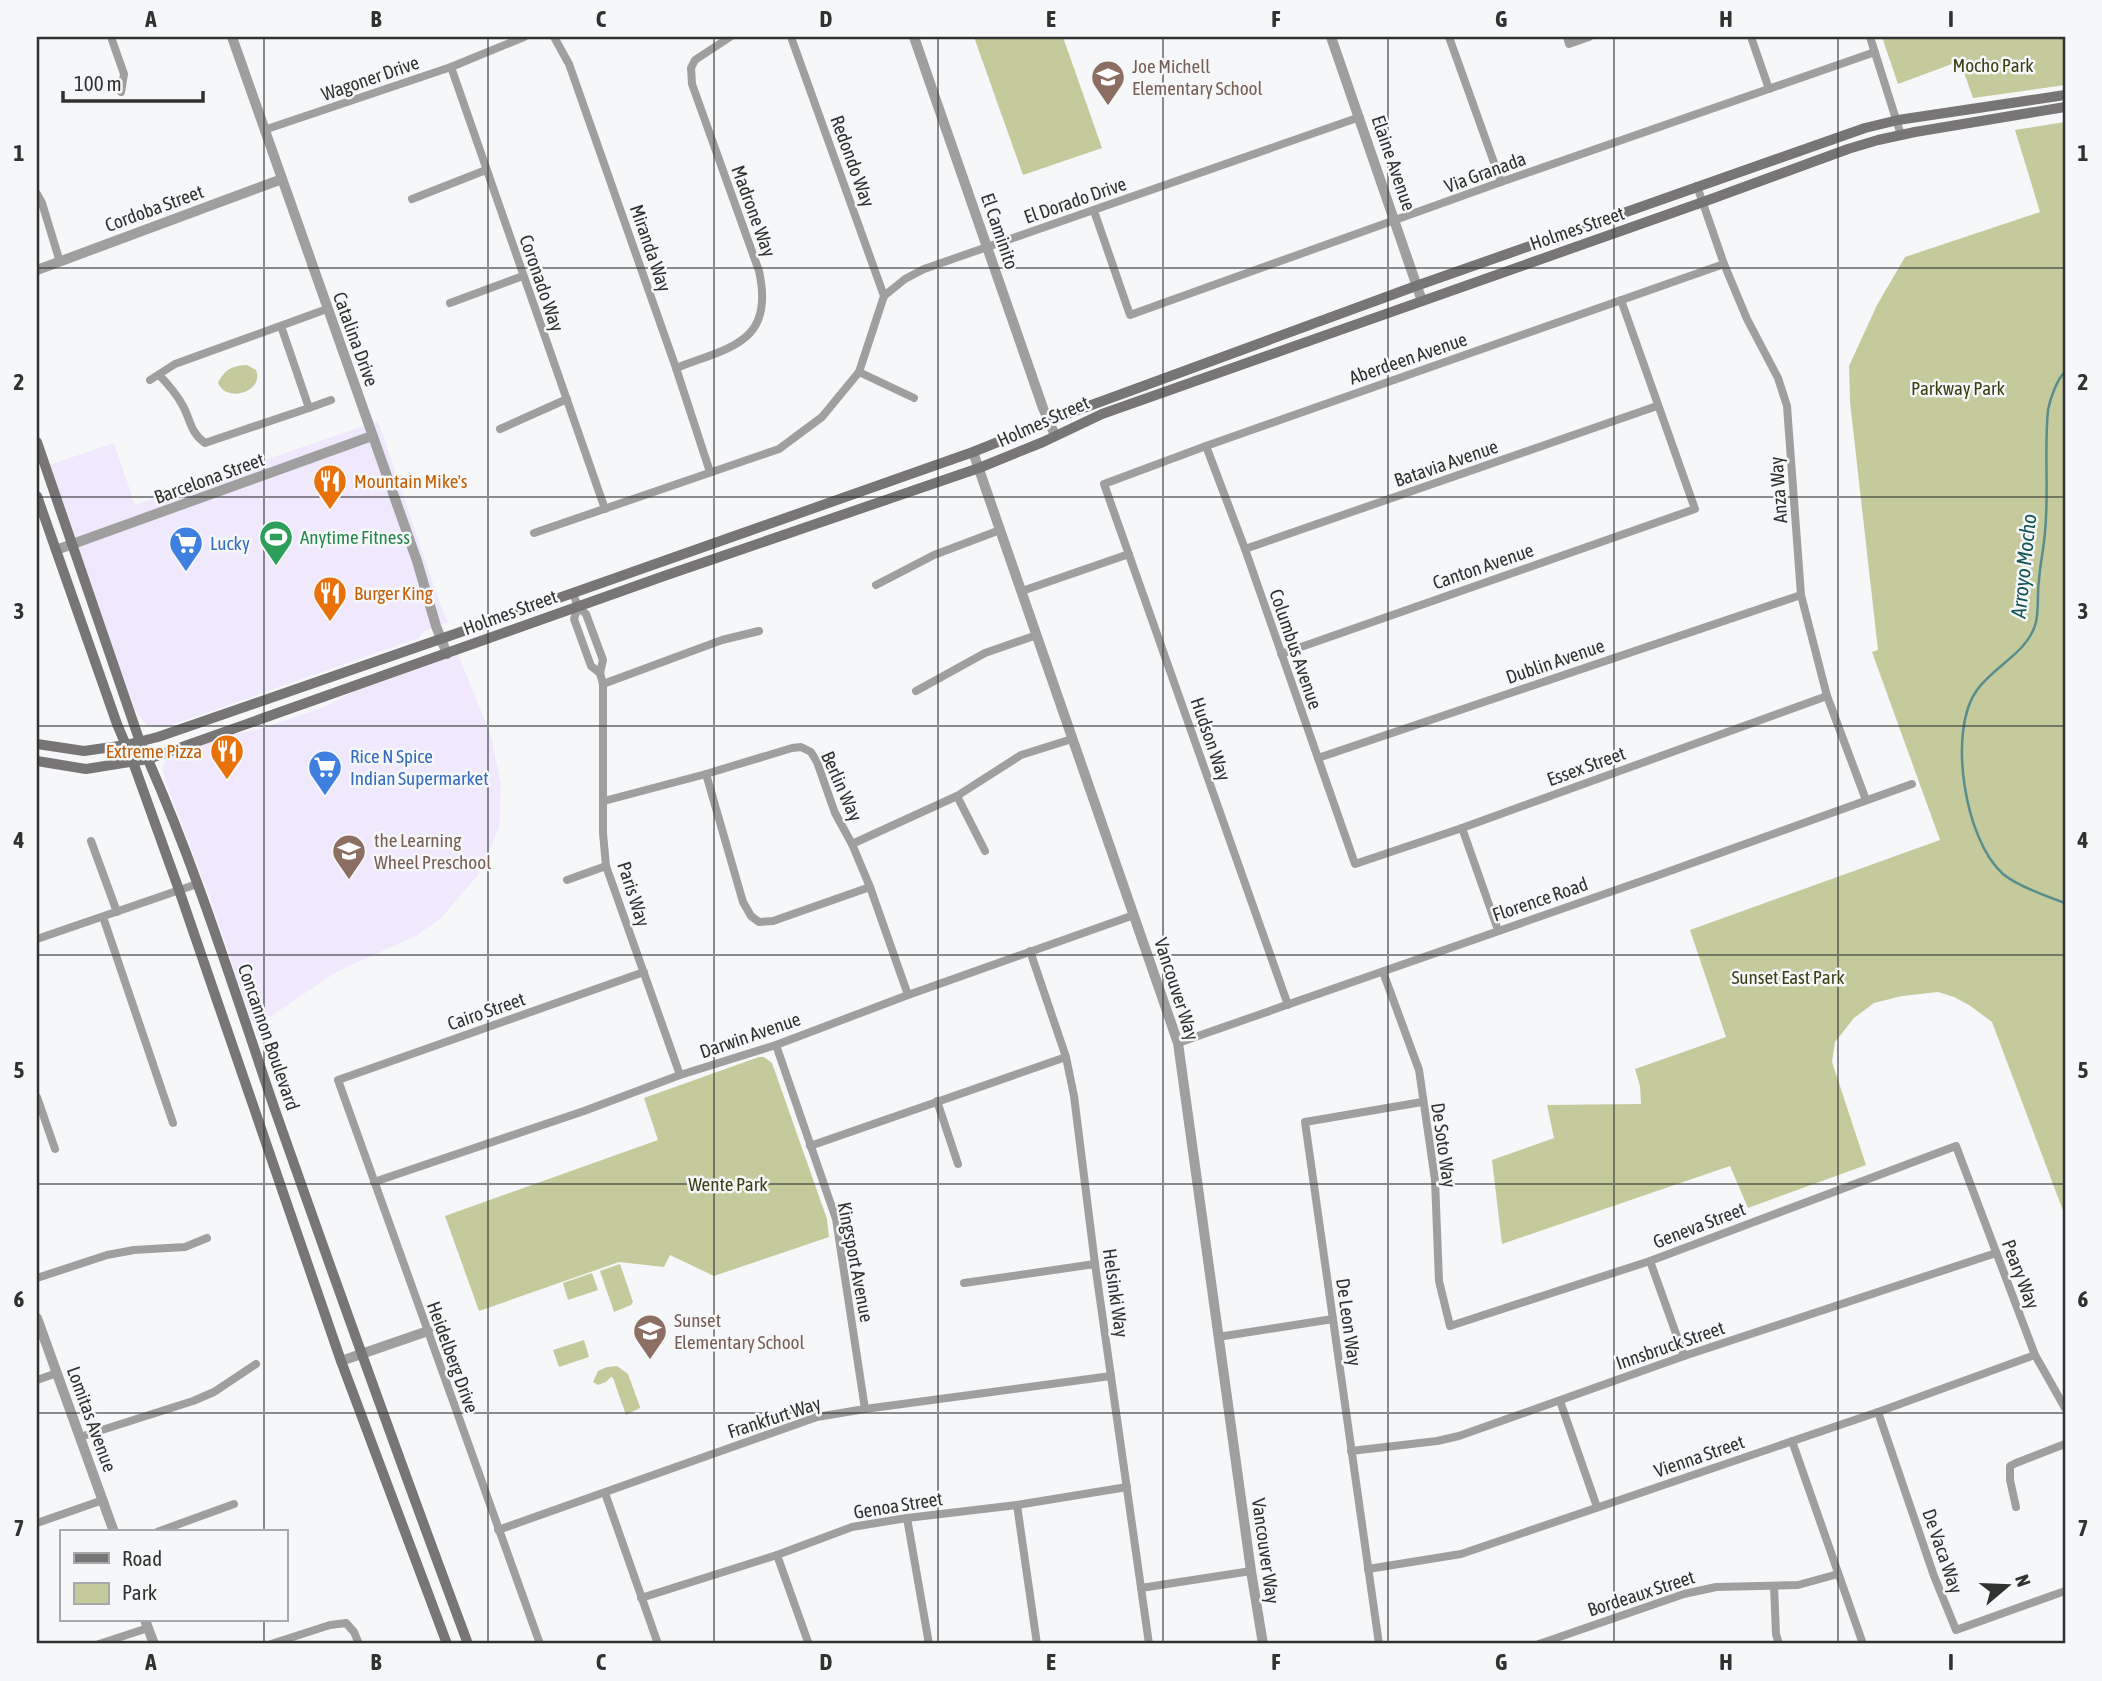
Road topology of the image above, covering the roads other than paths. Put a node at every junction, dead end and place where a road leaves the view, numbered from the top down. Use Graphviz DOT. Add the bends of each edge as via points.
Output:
graph roads {
  1 [pos="111,37"];
  2 [pos="232,37"];
  3 [pos="524,37"];
  4 [pos="554,37"];
  5 [pos="730,37"];
  6 [pos="791,37"];
  7 [pos="914,37"];
  8 [pos="1331,37"];
  9 [pos="1449,37"];
  10 [pos="1567,37"];
  11 [pos="1589,37"];
  12 [pos="1751,37"];
  13 [pos="1870,37"];
  14 [pos="1875,52"];
  15 [pos="450,67"];
  16 [pos="1769,89"];
  17 [pos="121,92"];
  18 [pos="2063,95"];
  19 [pos="2065,107"];
  20 [pos="1360,117"];
  21 [pos="1898,120"];
  22 [pos="264,131"];
  23 [pos="1902,135"];
  24 [pos="486,170"];
  25 [pos="282,179"];
  26 [pos="1502,182"];
  27 [pos="1697,186"];
  28 [pos="37,194"];
  29 [pos="412,199"];
  30 [pos="1703,202"];
  31 [pos="1094,211"];
  32 [pos="1396,221"];
  33 [pos="988,246"];
  34 [pos="60,262"];
  35 [pos="1724,264"];
  36 [pos="37,270"];
  37 [pos="523,276"];
  38 [pos="1416,286"];
  39 [pos="884,296"];
  40 [pos="1621,300"];
  41 [pos="1422,301"];
  42 [pos="450,303"];
  43 [pos="327,309"];
  44 [pos="281,326"];
  45 [pos="676,368"];
  46 [pos="859,372"];
  47 [pos="914,398"];
  48 [pos="331,400"];
  49 [pos="567,400"];
  50 [pos="1657,406"];
  51 [pos="309,408"];
  52 [pos="1049,421"];
  53 [pos="500,429"];
  54 [pos="1055,435"];
  55 [pos="372,436"];
  56 [pos="37,442"];
  57 [pos="1206,446"];
  58 [pos="973,452"];
  59 [pos="979,468"];
  60 [pos="710,472"];
  61 [pos="1104,484"];
  62 [pos="37,496"];
  63 [pos="605,509"];
  64 [pos="1000,530"];
  65 [pos="534,533"];
  66 [pos="72,545"];
  67 [pos="56,550"];
  68 [pos="1245,550"];
  69 [pos="1129,554"];
  70 [pos="876,585"];
  71 [pos="1022,591"];
  72 [pos="573,593"];
  73 [pos="1801,594"];
  74 [pos="578,607"];
  75 [pos="759,631"];
  76 [pos="1037,635"];
  77 [pos="441,639"];
  78 [pos="447,654"];
  79 [pos="1281,654"];
  80 [pos="600,673"];
  81 [pos="603,684"];
  82 [pos="916,691"];
  83 [pos="1827,696"];
  84 [pos="1072,739"];
  85 [pos="140,742"];
  86 [pos="37,744"];
  87 [pos="126,745"];
  88 [pos="1318,758"];
  89 [pos="148,759"];
  90 [pos="37,761"];
  91 [pos="133,762"];
  92 [pos="706,774"];
  93 [pos="1913,784"];
  94 [pos="957,796"];
  95 [pos="1866,800"];
  96 [pos="604,801"];
  97 [pos="1462,828"];
  98 [pos="91,841"];
  99 [pos="852,844"];
  100 [pos="985,851"];
  101 [pos="1355,864"];
  102 [pos="606,866"];
  103 [pos="567,880"];
  104 [pos="197,884"];
  105 [pos="870,887"];
  106 [pos="179,890"];
  107 [pos="117,912"];
  108 [pos="1134,915"];
  109 [pos="103,917"];
  110 [pos="1498,930"];
  111 [pos="37,939"];
  112 [pos="1030,951"];
  113 [pos="644,972"];
  114 [pos="1383,972"];
  115 [pos="908,995"];
  116 [pos="1288,1005"];
  117 [pos="1178,1044"];
  118 [pos="776,1045"];
  119 [pos="1066,1057"];
  120 [pos="680,1075"];
  121 [pos="338,1080"];
  122 [pos="37,1097"];
  123 [pos="937,1101"];
  124 [pos="1422,1102"];
  125 [pos="173,1123"];
  126 [pos="810,1146"];
  127 [pos="1956,1146"];
  128 [pos="55,1149"];
  129 [pos="958,1164"];
  130 [pos="374,1182"];
  131 [pos="206,1238"];
  132 [pos="1996,1253"];
  133 [pos="1650,1261"];
  134 [pos="1096,1264"];
  135 [pos="37,1278"];
  136 [pos="964,1283"];
  137 [pos="37,1318"];
  138 [pos="1333,1319"];
  139 [pos="1450,1326"];
  140 [pos="428,1331"];
  141 [pos="1218,1337"];
  142 [pos="361,1355"];
  143 [pos="2035,1355"];
  144 [pos="1684,1356"];
  145 [pos="341,1361"];
  146 [pos="256,1364"];
  147 [pos="57,1373"];
  148 [pos="1111,1376"];
  149 [pos="37,1380"];
  150 [pos="1560,1401"];
  151 [pos="2065,1408"];
  152 [pos="865,1409"];
  153 [pos="1878,1412"];
  154 [pos="80,1437"];
  155 [pos="1792,1440"];
  156 [pos="2065,1444"];
  157 [pos="1352,1451"];
  158 [pos="1127,1487"];
  159 [pos="605,1493"];
  160 [pos="103,1500"];
  161 [pos="234,1504"];
  162 [pos="1017,1505"];
  163 [pos="1598,1507"];
  164 [pos="2016,1507"];
  165 [pos="907,1518"];
  166 [pos="37,1523"];
  167 [pos="113,1530"];
  168 [pos="162,1530"];
  169 [pos="499,1530"];
  170 [pos="776,1555"];
  171 [pos="1368,1569"];
  172 [pos="1251,1571"];
  173 [pos="1838,1574"];
  174 [pos="1774,1587"];
  175 [pos="1141,1588"];
  176 [pos="2065,1591"];
  177 [pos="641,1598"];
  178 [pos="147,1624"];
  179 [pos="807,1642"];
  180 [pos="99,1644"];
  181 [pos="154,1644"];
  182 [pos="271,1644"];
  183 [pos="359,1644"];
  184 [pos="447,1644"];
  185 [pos="468,1644"];
  186 [pos="540,1644"];
  187 [pos="658,1644"];
  188 [pos="929,1644"];
  189 [pos="1037,1644"];
  190 [pos="1149,1644"];
  191 [pos="1263,1644"];
  192 [pos="1379,1644"];
  193 [pos="1539,1644"];
  194 [pos="1779,1644"];
  195 [pos="1863,1644"];
  1 -- 17 [label="street" via="124,74"];
  2 -- 22 [label="street, Catalina Drive"];
  3 -- 15 [label="street, Wagoner Drive"];
  4 -- 45 [label="street, Miranda Way" via="569,64"];
  5 -- 45 [label="street, Madrone Way" via="695,60 692,84 759,271 764,292 761,314 752,332 738,344"];
  6 -- 39 [label="street, Redondo Way"];
  7 -- 33 [label="street, El Caminito"];
  8 -- 20 [label="street, Elaine Avenue"];
  9 -- 26 [label="street"];
  10 -- 11 [label="street" via="1569,44"];
  12 -- 16 [label="street"];
  13 -- 14 [label="street"];
  14 -- 16 [label="street, Via Granada"];
  14 -- 21 [label="street"];
  15 -- 22 [label="street, Wagoner Drive"];
  15 -- 24 [label="street, Coronado Way"];
  16 -- 26 [label="street, Via Granada"];
  18 -- 21 [label="main road, Holmes Street"];
  19 -- 23 [label="main road, Holmes Street"];
  20 -- 31 [label="street, El Dorado Drive"];
  20 -- 32 [label="street, Elaine Avenue"];
  21 -- 23 [label="street"];
  21 -- 27 [label="main road, Holmes Street"];
  22 -- 25 [label="street, Catalina Drive"];
  23 -- 30 [label="main road, Holmes Street" via="1849,149"];
  24 -- 29 [label="street"];
  24 -- 37 [label="street, Coronado Way"];
  25 -- 34 [label="street, Cordoba Street"];
  25 -- 43 [label="street, Catalina Drive"];
  26 -- 32 [label="street, Via Granada"];
  27 -- 30 [label="street, Anza Way"];
  27 -- 38 [label="main road, Holmes Street"];
  28 -- 34 [label="street"];
  30 -- 35 [label="street, Anza Way"];
  30 -- 41 [label="main road, Holmes Street"];
  31 -- 32 [label="street, Via Granada" via="1130,315"];
  31 -- 33 [label="street, El Dorado Drive"];
  32 -- 38 [label="street, Elaine Avenue"];
  33 -- 39 [label="street, El Dorado Drive" via="924,269"];
  33 -- 52 [label="street, El Caminito"];
  34 -- 36 [label="street, Cordoba Street"];
  35 -- 40 [label="street, Aberdeen Avenue"];
  35 -- 73 [label="street, Anza Way" via="1787,406"];
  37 -- 42 [label="street"];
  37 -- 49 [label="street, Coronado Way"];
  38 -- 41 [label="street, Elaine Avenue"];
  38 -- 52 [label="main road, Holmes Street"];
  39 -- 46 [label="street"];
  40 -- 50 [label="street"];
  40 -- 57 [label="street, Aberdeen Avenue"];
  41 -- 54 [label="main road, Holmes Street" via="1102,414"];
  43 -- 44 [label="street"];
  43 -- 55 [label="street, Catalina Drive"];
  44 -- 51 [label="street"];
  44 -- 51 [label="street" via="175,364 155,377 175,392 195,436 205,443"];
  45 -- 60 [label="street, Miranda Way"];
  46 -- 47 [label="street"];
  46 -- 60 [label="street" via="822,417 779,449"];
  48 -- 51 [label="street"];
  49 -- 53 [label="street"];
  49 -- 63 [label="street, Coronado Way"];
  50 -- 68 [label="street, Batavia Avenue"];
  50 -- 79 [label="street, Canton Avenue" via="1695,509"];
  52 -- 54 [label="street, El Caminito"];
  52 -- 58 [label="main road, Holmes Street"];
  54 -- 59 [label="main road, Holmes Street"];
  55 -- 66 [label="street, Barcelona Street"];
  55 -- 77 [label="street, Catalina Drive"];
  56 -- 66 [label="main road, Concannon Boulevard"];
  57 -- 61 [label="street, Aberdeen Avenue"];
  57 -- 68 [label="street, Columbus Avenue"];
  58 -- 59 [label="street, Vancouver Way"];
  58 -- 72 [label="main road, Holmes Street"];
  59 -- 64 [label="street, Vancouver Way"];
  59 -- 74 [label="main road, Holmes Street"];
  60 -- 63 [label="street"];
  61 -- 69 [label="street, Hudson Way"];
  62 -- 67 [label="main road, Concannon Boulevard"];
  63 -- 65 [label="street"];
  64 -- 70 [label="street" via="934,555"];
  64 -- 71 [label="street, Vancouver Way"];
  66 -- 67 [label="street, Barcelona Street"];
  66 -- 85 [label="main road, Concannon Boulevard"];
  67 -- 87 [label="main road, Concannon Boulevard"];
  68 -- 79 [label="street, Columbus Avenue"];
  69 -- 71 [label="street"];
  69 -- 116 [label="street, Hudson Way"];
  71 -- 76 [label="street, Vancouver Way"];
  72 -- 74 [label="street, Paris Way"];
  72 -- 77 [label="main road, Holmes Street"];
  73 -- 83 [label="street, Anza Way"];
  73 -- 88 [label="street, Dublin Avenue"];
  74 -- 78 [label="main road, Holmes Street"];
  74 -- 80 [label="street, Paris Way" via="586,614 603,660"];
  74 -- 80 [label="street, Paris Way" via="574,619 591,667"];
  75 -- 81 [label="street"];
  76 -- 82 [label="street" via="985,653"];
  76 -- 84 [label="street, Vancouver Way"];
  77 -- 78 [label="street, Catalina Drive"];
  77 -- 85 [label="main road, Holmes Street"];
  78 -- 89 [label="main road, Holmes Street"];
  79 -- 88 [label="street, Columbus Avenue"];
  80 -- 81 [label="street, Paris Way"];
  81 -- 96 [label="street, Paris Way"];
  83 -- 95 [label="street, Anza Way"];
  83 -- 97 [label="street, Essex Street"];
  84 -- 94 [label="street" via="1021,755"];
  84 -- 108 [label="street, Vancouver Way"];
  85 -- 87 [label="main road, Holmes Street"];
  85 -- 89 [label="main road, Concannon Boulevard"];
  86 -- 87 [label="main road, Holmes Street" via="84,751"];
  87 -- 91 [label="main road, Concannon Boulevard"];
  88 -- 101 [label="street, Columbus Avenue"];
  89 -- 91 [label="main road, Holmes Street"];
  89 -- 104 [label="main road, Concannon Boulevard"];
  90 -- 91 [label="main road, Holmes Street" via="86,769"];
  91 -- 106 [label="main road, Concannon Boulevard"];
  92 -- 96 [label="street, Berlin Way"];
  92 -- 99 [label="street, Berlin Way" via="801,747 817,762"];
  92 -- 105 [label="street" via="743,902 759,922"];
  93 -- 95 [label="street, Florence Road"];
  94 -- 99 [label="street"];
  94 -- 100 [label="street"];
  95 -- 110 [label="street, Florence Road"];
  96 -- 102 [label="street, Paris Way"];
  97 -- 101 [label="street, Essex Street"];
  97 -- 110 [label="street"];
  98 -- 107 [label="street"];
  99 -- 105 [label="street, Berlin Way"];
  102 -- 103 [label="street"];
  102 -- 113 [label="street, Paris Way"];
  104 -- 106 [label="street"];
  104 -- 142 [label="main road, Concannon Boulevard"];
  105 -- 115 [label="street, Berlin Way"];
  106 -- 107 [label="street"];
  106 -- 145 [label="main road, Concannon Boulevard"];
  107 -- 109 [label="street"];
  108 -- 112 [label="street, Darwin Avenue"];
  108 -- 117 [label="street, Vancouver Way"];
  109 -- 111 [label="street"];
  109 -- 125 [label="street"];
  110 -- 114 [label="street, Florence Road"];
  112 -- 115 [label="street, Darwin Avenue"];
  112 -- 119 [label="street, Helsinki Way"];
  113 -- 120 [label="street, Paris Way"];
  113 -- 121 [label="street, Cairo Street"];
  114 -- 116 [label="street, Florence Road"];
  114 -- 124 [label="street, De Soto Way" via="1419,1070"];
  115 -- 118 [label="street, Darwin Avenue"];
  116 -- 117 [label="street, Florence Road"];
  117 -- 141 [label="street, Vancouver Way"];
  118 -- 120 [label="street, Darwin Avenue"];
  118 -- 126 [label="street, Kingsport Avenue"];
  119 -- 123 [label="street"];
  119 -- 134 [label="street, Helsinki Way"];
  120 -- 130 [label="street, Darwin Avenue"];
  121 -- 130 [label="street, Heidelberg Drive"];
  122 -- 128 [label="street"];
  123 -- 126 [label="street"];
  123 -- 129 [label="street"];
  124 -- 138 [label="street, De Leon Way" via="1305,1122"];
  124 -- 139 [label="street, De Soto Way" via="1435,1180 1439,1281"];
  126 -- 152 [label="street, Kingsport Avenue" via="836,1219"];
  127 -- 132 [label="street, Peary Way"];
  127 -- 133 [label="street, Geneva Street"];
  130 -- 140 [label="street, Heidelberg Drive"];
  131 -- 135 [label="street" via="185,1247 107,1255"];
  132 -- 143 [label="street, Peary Way"];
  132 -- 144 [label="street, Innsbruck Street"];
  133 -- 139 [label="street, Geneva Street"];
  133 -- 144 [label="street"];
  134 -- 136 [label="street"];
  134 -- 148 [label="street, Helsinki Way"];
  137 -- 147 [label="street, Lomitas Avenue"];
  138 -- 141 [label="street"];
  138 -- 157 [label="street, De Leon Way"];
  140 -- 142 [label="street"];
  140 -- 169 [label="street, Heidelberg Drive"];
  141 -- 172 [label="street, Vancouver Way"];
  142 -- 145 [label="street"];
  142 -- 185 [label="main road, Concannon Boulevard"];
  143 -- 151 [label="street, Peary Way"];
  143 -- 153 [label="street, Vienna Street"];
  144 -- 150 [label="street, Innsbruck Street"];
  145 -- 184 [label="main road, Concannon Boulevard"];
  146 -- 154 [label="street" via="193,1401"];
  147 -- 149 [label="street"];
  147 -- 154 [label="street, Lomitas Avenue"];
  148 -- 152 [label="street, Frankfurt Way"];
  148 -- 158 [label="street, Helsinki Way"];
  150 -- 157 [label="street, Innsbruck Street" via="1459,1436"];
  150 -- 163 [label="street"];
  152 -- 159 [label="street, Frankfurt Way" via="817,1417"];
  153 -- 155 [label="street, Vienna Street"];
  153 -- 176 [label="street, De Vaca Way" via="1956,1630"];
  154 -- 160 [label="street, Lomitas Avenue"];
  155 -- 163 [label="street, Vienna Street"];
  155 -- 173 [label="street"];
  156 -- 164 [label="street" via="2011,1466"];
  157 -- 171 [label="street, De Leon Way"];
  158 -- 162 [label="street, Genoa Street"];
  158 -- 175 [label="street, Helsinki Way"];
  159 -- 169 [label="street, Frankfurt Way"];
  159 -- 177 [label="street"];
  160 -- 166 [label="street"];
  160 -- 167 [label="street, Lomitas Avenue"];
  161 -- 168 [label="street"];
  162 -- 165 [label="street, Genoa Street"];
  162 -- 189 [label="street"];
  163 -- 171 [label="street, Vienna Street" via="1461,1554"];
  165 -- 170 [label="street, Genoa Street" via="852,1527"];
  165 -- 188 [label="street"];
  169 -- 186 [label="street, Heidelberg Drive"];
  170 -- 177 [label="street, Genoa Street"];
  170 -- 179 [label="street"];
  171 -- 192 [label="street, De Leon Way"];
  172 -- 175 [label="street"];
  172 -- 191 [label="street, Vancouver Way"];
  173 -- 174 [label="street, Bordeaux Street"];
  173 -- 195 [label="street"];
  174 -- 193 [label="street, Bordeaux Street" via="1716,1587 1684,1594"];
  174 -- 194 [label="street"];
  175 -- 190 [label="street, Helsinki Way"];
  177 -- 187 [label="street"];
  178 -- 180 [label="street"];
  178 -- 181 [label="street"];
  182 -- 183 [label="street" via="346,1623"];
}
